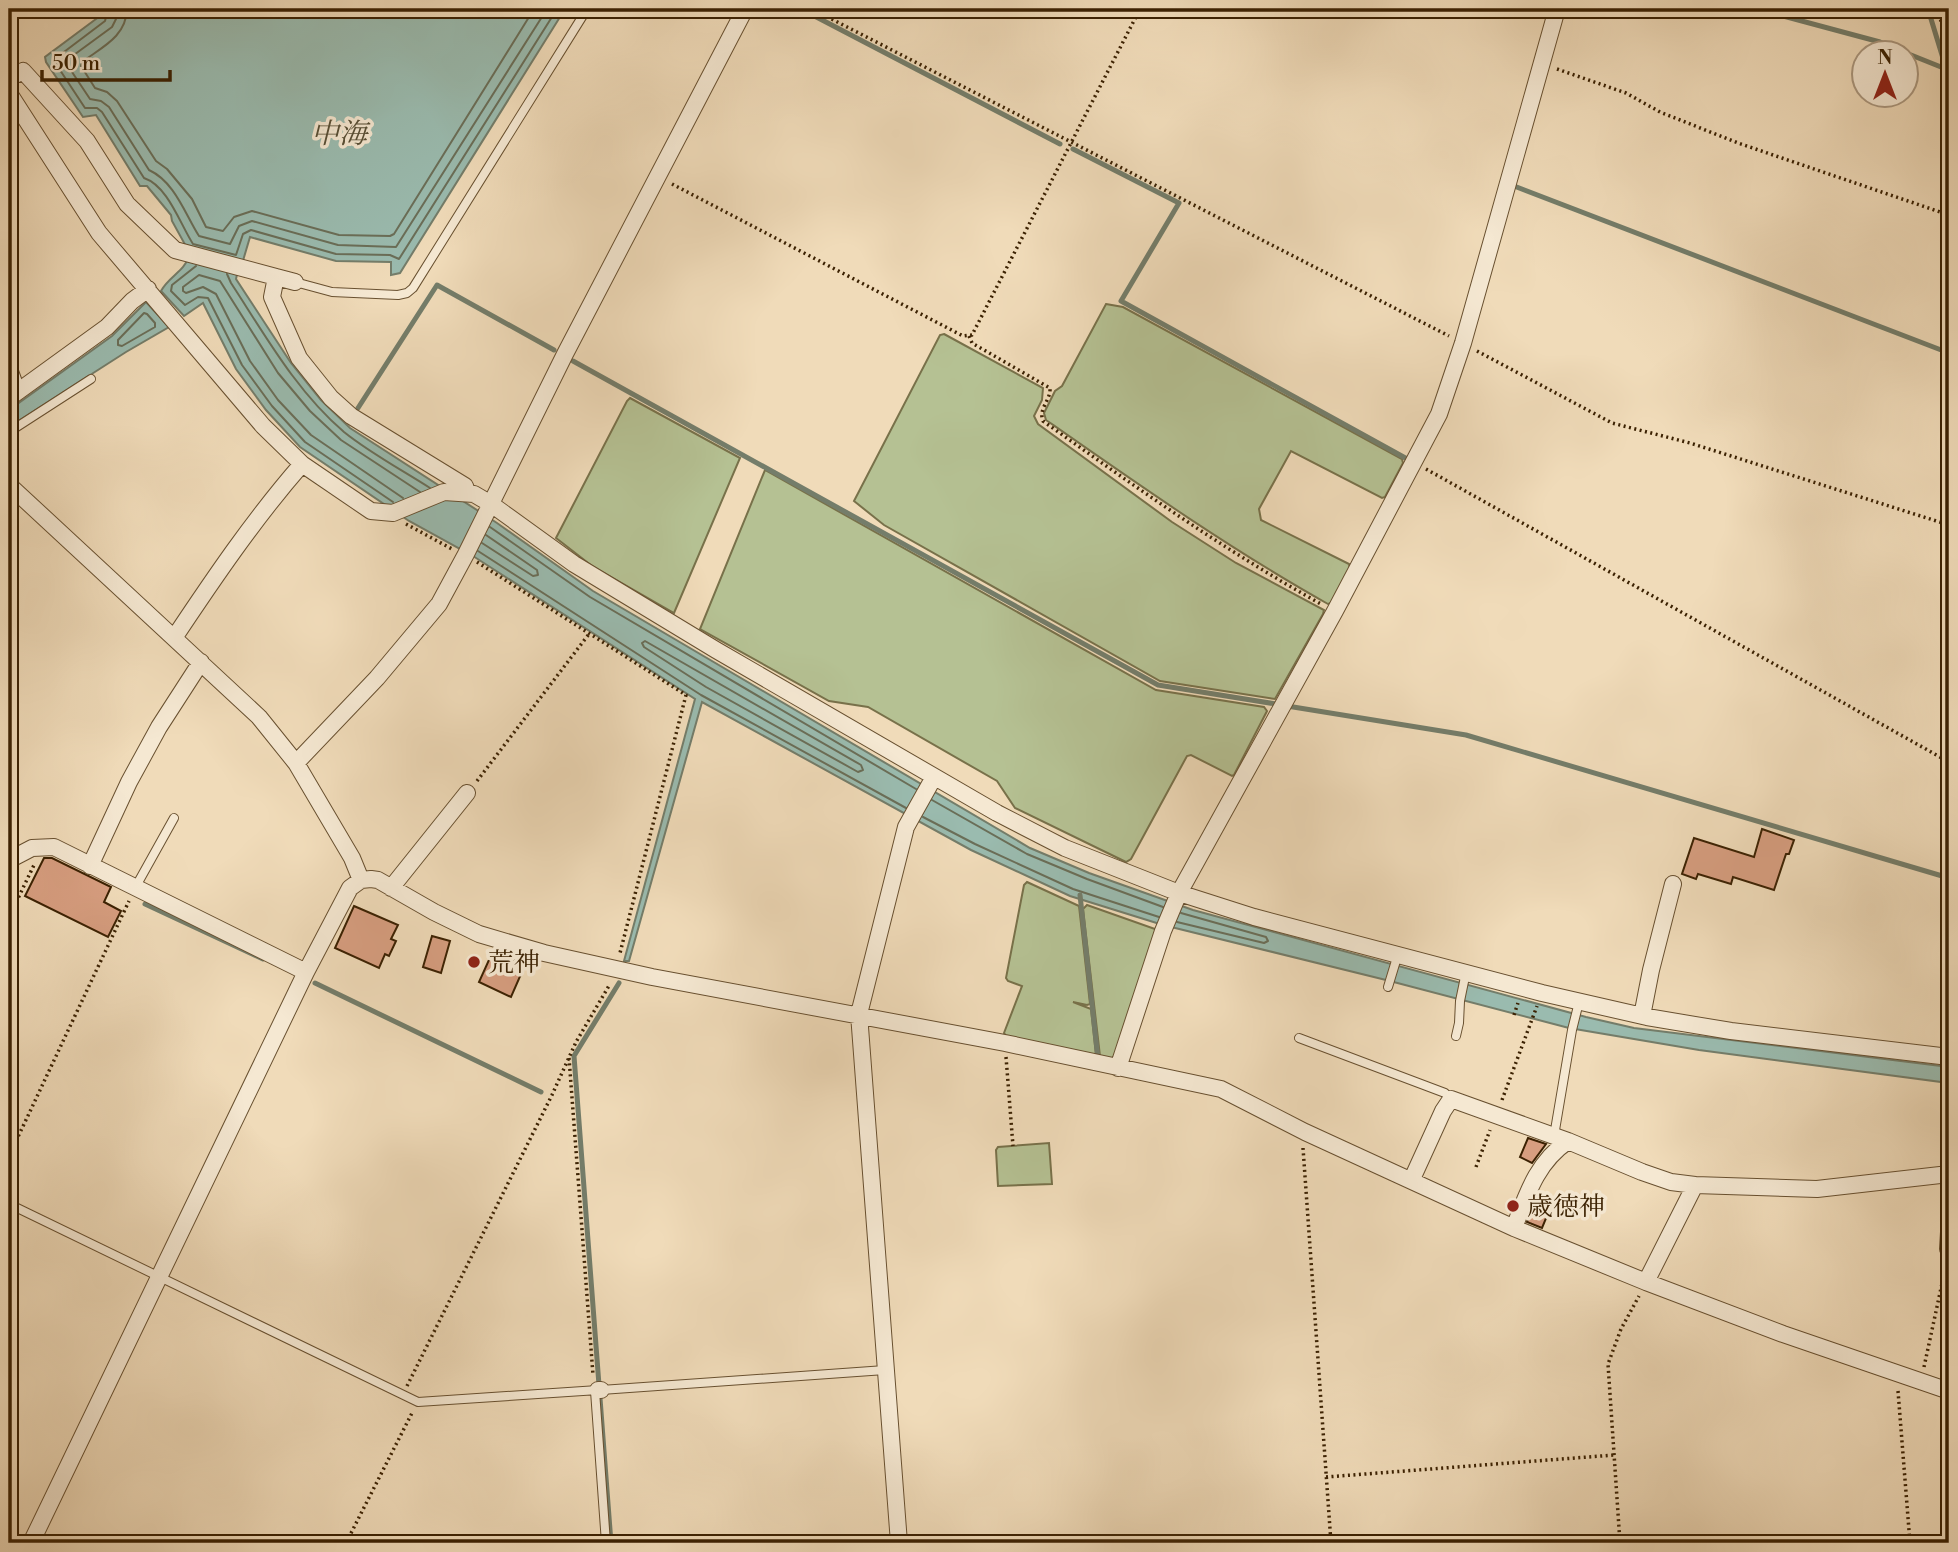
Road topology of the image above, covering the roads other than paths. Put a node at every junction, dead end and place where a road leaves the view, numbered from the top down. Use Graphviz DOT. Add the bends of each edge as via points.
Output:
graph roads {
  1 [pos="587,9"];
  2 [pos="745,9"];
  3 [pos="1558,9"];
  4 [pos="9,78"];
  5 [pos="9,93"];
  6 [pos="276,277"];
  7 [pos="295,282"];
  8 [pos="150,292"];
  9 [pos="9,357"];
  10 [pos="92,379"];
  11 [pos="15,394"];
  12 [pos="9,432"];
  13 [pos="302,464"];
  14 [pos="9,485"];
  15 [pos="462,492"];
  16 [pos="489,508"];
  17 [pos="174,638"];
  18 [pos="201,662"];
  19 [pos="296,763"];
  20 [pos="932,780"];
  21 [pos="467,793"];
  22 [pos="174,818"];
  23 [pos="9,860"];
  24 [pos="90,866"];
  25 [pos="361,880"];
  26 [pos="1673,884"];
  27 [pos="135,888"];
  28 [pos="391,888"];
  29 [pos="1178,897"];
  30 [pos="1396,958"];
  31 [pos="306,972"];
  32 [pos="1465,976"];
  33 [pos="1389,985"];
  34 [pos="1578,1005"];
  35 [pos="859,1014"];
  36 [pos="1642,1016"];
  37 [pos="1457,1036"];
  38 [pos="1299,1038"];
  39 [pos="1949,1057"];
  40 [pos="1118,1068"];
  41 [pos="1451,1099"];
  42 [pos="1561,1138"];
  43 [pos="1949,1174"];
  44 [pos="1412,1180"];
  45 [pos="1696,1185"];
  46 [pos="9,1204"];
  47 [pos="1514,1228"];
  48 [pos="1949,1232"];
  49 [pos="1948,1249"];
  50 [pos="159,1276"];
  51 [pos="1646,1282"];
  52 [pos="886,1370"];
  53 [pos="598,1390"];
  54 [pos="1949,1391"];
  55 [pos="31,1543"];
  56 [pos="606,1543"];
  57 [pos="899,1543"];
  1 -- 7 [label="lane" via="413,288 402,294 332,292"];
  2 -- 16 [label="street"];
  3 -- 29 [label="street" via="1439,414"];
  4 -- 6 [label="street" via="23,71 87,141 127,204 175,250"];
  5 -- 8 [label="street" via="99,233"];
  6 -- 7 [label="street"];
  6 -- 15 [label="street" via="272,297 299,358 331,398 351,416 463,485"];
  8 -- 11 [label="street" via="132,301 107,327"];
  8 -- 13 [label="street" via="263,426"];
  9 -- 11 [label="lane"];
  10 -- 12 [label="lane"];
  13 -- 15 [label="street" via="377,513 392,513 444,492"];
  13 -- 17 [label="street" via="231,554"];
  14 -- 17 [label="street"];
  15 -- 16 [label="street"];
  16 -- 19 [label="street" via="439,604 343,716"];
  16 -- 20 [label="street"];
  17 -- 18 [label="street"];
  18 -- 19 [label="street" via="259,716"];
  18 -- 24 [label="street" via="135,771"];
  19 -- 25 [label="street"];
  20 -- 29 [label="street" via="1065,848"];
  20 -- 35 [label="street" via="906,827"];
  21 -- 28 [label="street"];
  22 -- 27 [label="lane"];
  23 -- 24 [label="street" via="43,846"];
  24 -- 27 [label="street"];
  25 -- 28 [label="street" via="378,880"];
  25 -- 31 [label="street" via="345,897"];
  26 -- 36 [label="street"];
  27 -- 31 [label="street"];
  28 -- 35 [label="street" via="479,934 544,953"];
  29 -- 30 [label="street"];
  29 -- 40 [label="street"];
  30 -- 32 [label="street"];
  30 -- 33 [label="lane"];
  31 -- 50 [label="street"];
  32 -- 34 [label="street"];
  32 -- 37 [label="lane"];
  34 -- 36 [label="street"];
  34 -- 42 [label="lane"];
  35 -- 40 [label="street"];
  35 -- 52 [label="street"];
  36 -- 39 [label="street"];
  38 -- 41 [label="lane"];
  40 -- 44 [label="street" via="1221,1089"];
  41 -- 42 [label="street"];
  41 -- 44 [label="street"];
  42 -- 45 [label="street" via="1642,1172"];
  42 -- 47 [label="street" via="1539,1170"];
  43 -- 45 [label="street" via="1817,1189"];
  44 -- 47 [label="street"];
  45 -- 51 [label="street"];
  46 -- 50 [label="lane"];
  47 -- 51 [label="street"];
  48 -- 49 [label="street"];
  50 -- 53 [label="lane" via="418,1402"];
  50 -- 55 [label="street"];
  51 -- 54 [label="street"];
  52 -- 53 [label="lane"];
  52 -- 57 [label="street"];
  53 -- 56 [label="lane"];
}
